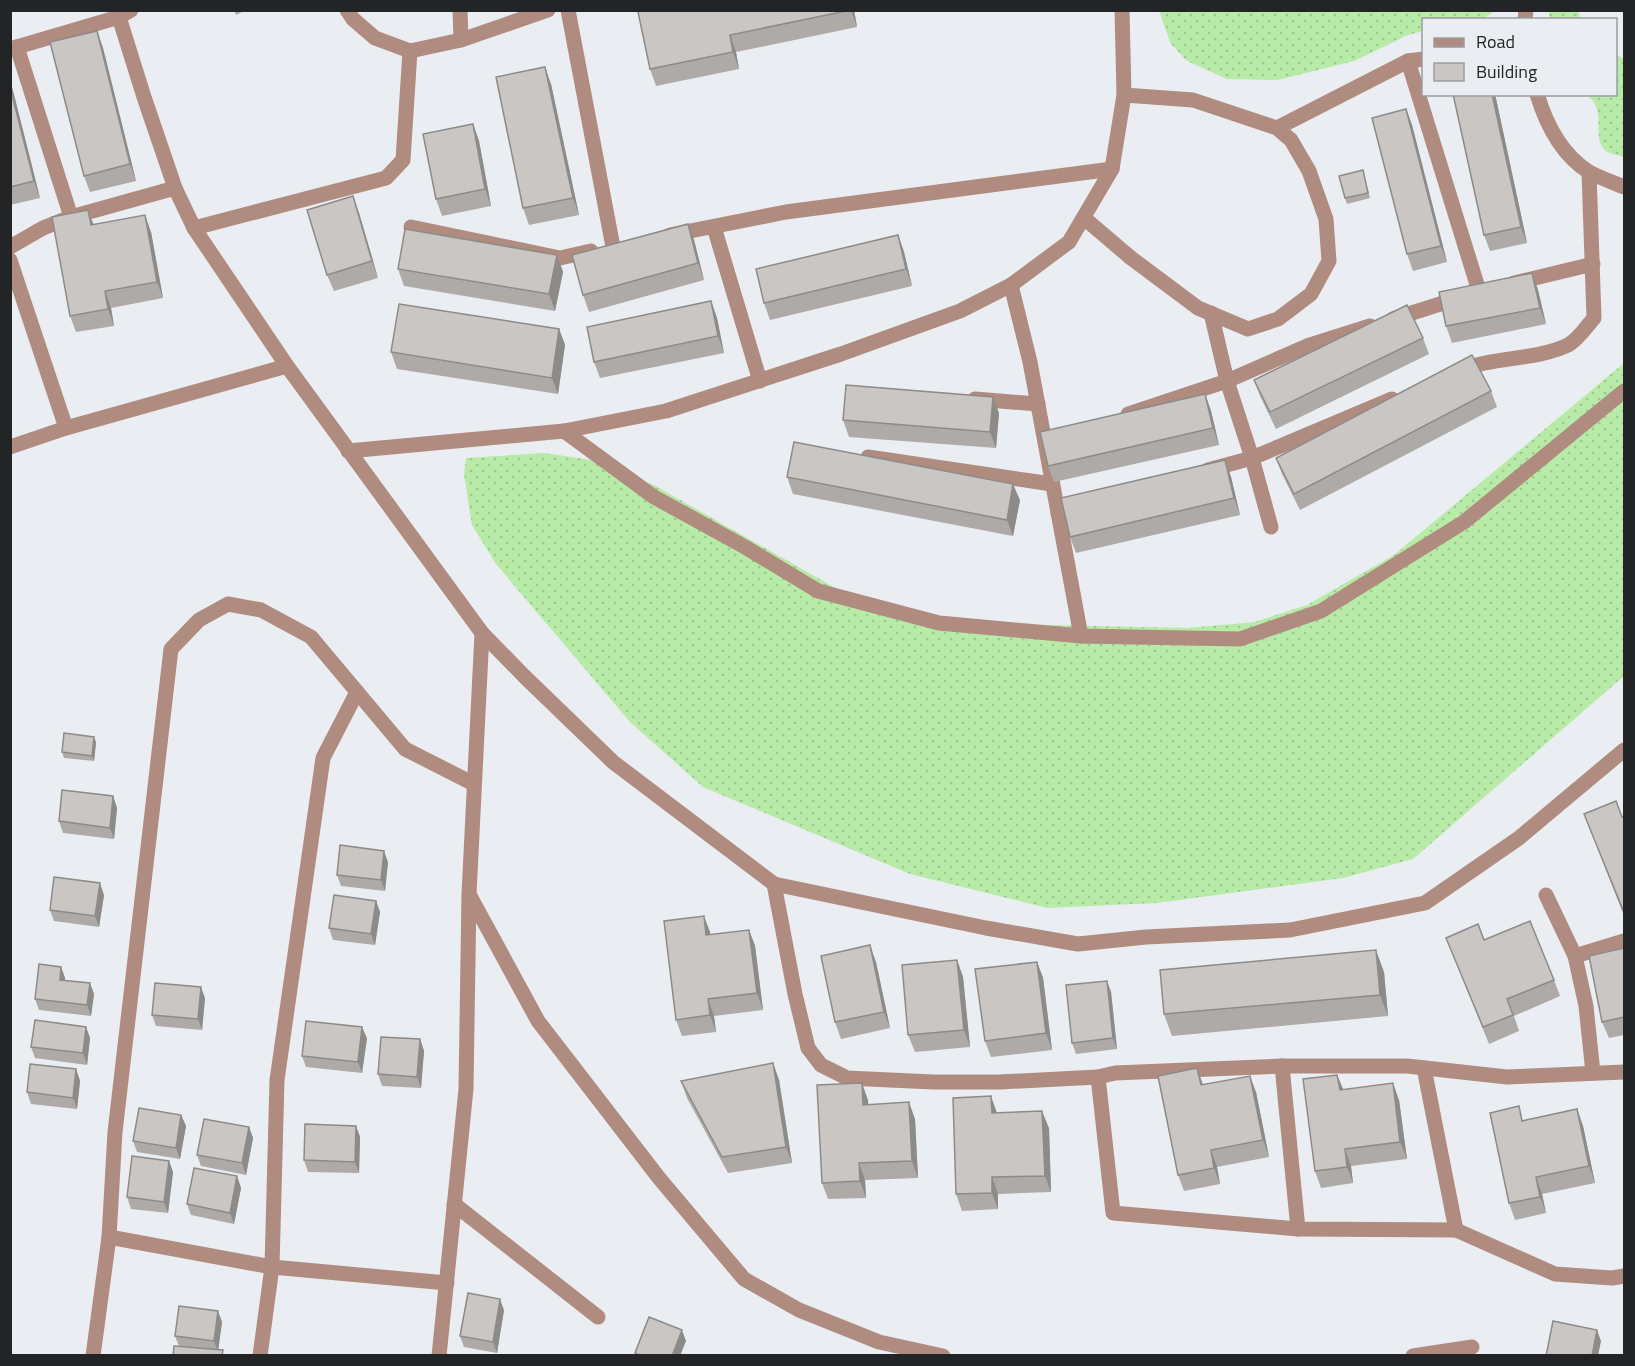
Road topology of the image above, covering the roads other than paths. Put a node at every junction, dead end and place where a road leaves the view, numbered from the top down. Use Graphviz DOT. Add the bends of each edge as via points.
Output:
graph roads {
  1 [pos="347,10"];
  2 [pos="460,10"];
  3 [pos="548,10"];
  4 [pos="568,10"];
  5 [pos="1122,10"];
  6 [pos="125,14"];
  7 [pos="461,40"];
  8 [pos="14,48"];
  9 [pos="410,51"];
  10 [pos="1416,59"];
  11 [pos="1422,78"];
  12 [pos="1124,95"];
  13 [pos="1428,96"];
  14 [pos="1538,96"];
  15 [pos="1277,128"];
  16 [pos="1112,169"];
  17 [pos="1589,172"];
  18 [pos="1624,187"];
  19 [pos="175,188"];
  20 [pos="71,217"];
  21 [pos="1084,218"];
  22 [pos="411,227"];
  23 [pos="714,227"];
  24 [pos="194,228"];
  25 [pos="658,238"];
  26 [pos="10,247"];
  27 [pos="10,260"];
  28 [pos="1593,264"];
  29 [pos="1011,285"];
  30 [pos="1490,288"];
  31 [pos="1211,313"];
  32 [pos="287,366"];
  33 [pos="1444,377"];
  34 [pos="760,381"];
  35 [pos="1227,381"];
  36 [pos="1624,391"];
  37 [pos="1401,395"];
  38 [pos="956,398"];
  39 [pos="1038,404"];
  40 [pos="1109,420"];
  41 [pos="66,428"];
  42 [pos="564,430"];
  43 [pos="10,447"];
  44 [pos="348,451"];
  45 [pos="853,454"];
  46 [pos="1252,458"];
  47 [pos="1195,474"];
  48 [pos="1052,484"];
  49 [pos="1104,500"];
  50 [pos="1058,513"];
  51 [pos="1270,526"];
  52 [pos="482,633"];
  53 [pos="1081,636"];
  54 [pos="357,692"];
  55 [pos="1624,750"];
  56 [pos="474,784"];
  57 [pos="774,884"];
  58 [pos="469,894"];
  59 [pos="1546,895"];
  60 [pos="1624,941"];
  61 [pos="1575,956"];
  62 [pos="1282,1066"];
  63 [pos="1424,1068"];
  64 [pos="1624,1072"];
  65 [pos="1593,1073"];
  66 [pos="1098,1077"];
  67 [pos="454,1204"];
  68 [pos="1298,1229"];
  69 [pos="1456,1230"];
  70 [pos="109,1237"];
  71 [pos="272,1267"];
  72 [pos="1624,1276"];
  73 [pos="447,1283"];
  74 [pos="598,1317"];
  75 [pos="1472,1347"];
  76 [pos="93,1356"];
  77 [pos="260,1356"];
  78 [pos="439,1356"];
  79 [pos="943,1356"];
  80 [pos="1413,1356"];
  1 -- 9 [label="street" via="375,38"];
  2 -- 7 [label="street"];
  3 -- 7 [label="street"];
  4 -- 22 [label="street" via="618,246 560,258"];
  5 -- 12 [label="street"];
  6 -- 8 [label="street"];
  6 -- 19 [label="street" via="144,97"];
  7 -- 9 [label="street"];
  8 -- 20 [label="street"];
  9 -- 24 [label="street" via="403,160 387,178"];
  10 -- 11 [label="street"];
  10 -- 15 [label="street"];
  12 -- 15 [label="street" via="1193,100"];
  12 -- 16 [label="street"];
  13 -- 30 [label="street"];
  14 -- 17 [label="street" via="1544,117 1563,149"];
  15 -- 31 [label="street" via="1291,140 1309,171 1326,219 1329,261 1311,294 1278,319 1248,328"];
  16 -- 21 [label="street"];
  16 -- 23 [label="street" via="786,212"];
  17 -- 18 [label="street"];
  17 -- 28 [label="street"];
  19 -- 20 [label="street"];
  19 -- 24 [label="street"];
  20 -- 26 [label="street"];
  21 -- 29 [label="street" via="1069,242"];
  21 -- 31 [label="street" via="1131,258 1198,308"];
  23 -- 25 [label="street"];
  23 -- 34 [label="street"];
  24 -- 32 [label="street"];
  27 -- 41 [label="street"];
  28 -- 30 [label="street"];
  28 -- 33 [label="street" via="1594,318 1570,344 1528,357 1476,364"];
  29 -- 34 [label="street" via="960,311"];
  29 -- 39 [label="street"];
  30 -- 35 [label="street" via="1306,346"];
  31 -- 35 [label="street"];
  32 -- 41 [label="street"];
  32 -- 44 [label="street"];
  34 -- 42 [label="street" via="666,411"];
  35 -- 40 [label="street"];
  35 -- 46 [label="street"];
  36 -- 53 [label="street" via="1464,522 1321,611 1240,639"];
  37 -- 46 [label="street"];
  38 -- 39 [label="street"];
  39 -- 48 [label="street" via="1050,440"];
  41 -- 43 [label="street"];
  42 -- 44 [label="street"];
  42 -- 53 [label="street" via="654,497 818,591 939,623"];
  44 -- 52 [label="street"];
  45 -- 48 [label="street"];
  46 -- 47 [label="street"];
  46 -- 51 [label="street"];
  48 -- 50 [label="street"];
  49 -- 50 [label="street"];
  50 -- 53 [label="street"];
  52 -- 56 [label="street"];
  52 -- 57 [label="street" via="613,762"];
  54 -- 56 [label="street" via="405,749"];
  54 -- 70 [label="street" via="311,637 261,610 228,604 199,620 171,649 115,1132"];
  54 -- 71 [label="street" via="323,758 277,1080"];
  55 -- 57 [label="street" via="1519,838 1425,903 1290,930 1078,944"];
  56 -- 58 [label="street"];
  57 -- 66 [label="street" via="808,1048 821,1065 847,1078 922,1082"];
  58 -- 67 [label="street" via="466,1089"];
  58 -- 79 [label="street" via="538,1021 659,1178 744,1279 799,1310 879,1342"];
  59 -- 61 [label="street"];
  60 -- 61 [label="street"];
  61 -- 65 [label="street" via="1586,1006"];
  62 -- 63 [label="street"];
  62 -- 66 [label="street"];
  62 -- 68 [label="street"];
  63 -- 65 [label="street" via="1507,1077"];
  63 -- 69 [label="street"];
  64 -- 65 [label="street"];
  66 -- 68 [label="street" via="1113,1212"];
  67 -- 73 [label="street"];
  67 -- 74 [label="street"];
  68 -- 69 [label="street"];
  69 -- 72 [label="street" via="1555,1274"];
  70 -- 71 [label="street"];
  70 -- 76 [label="street"];
  71 -- 73 [label="street"];
  71 -- 77 [label="street"];
  73 -- 78 [label="street"];
  75 -- 80 [label="street"];
}
